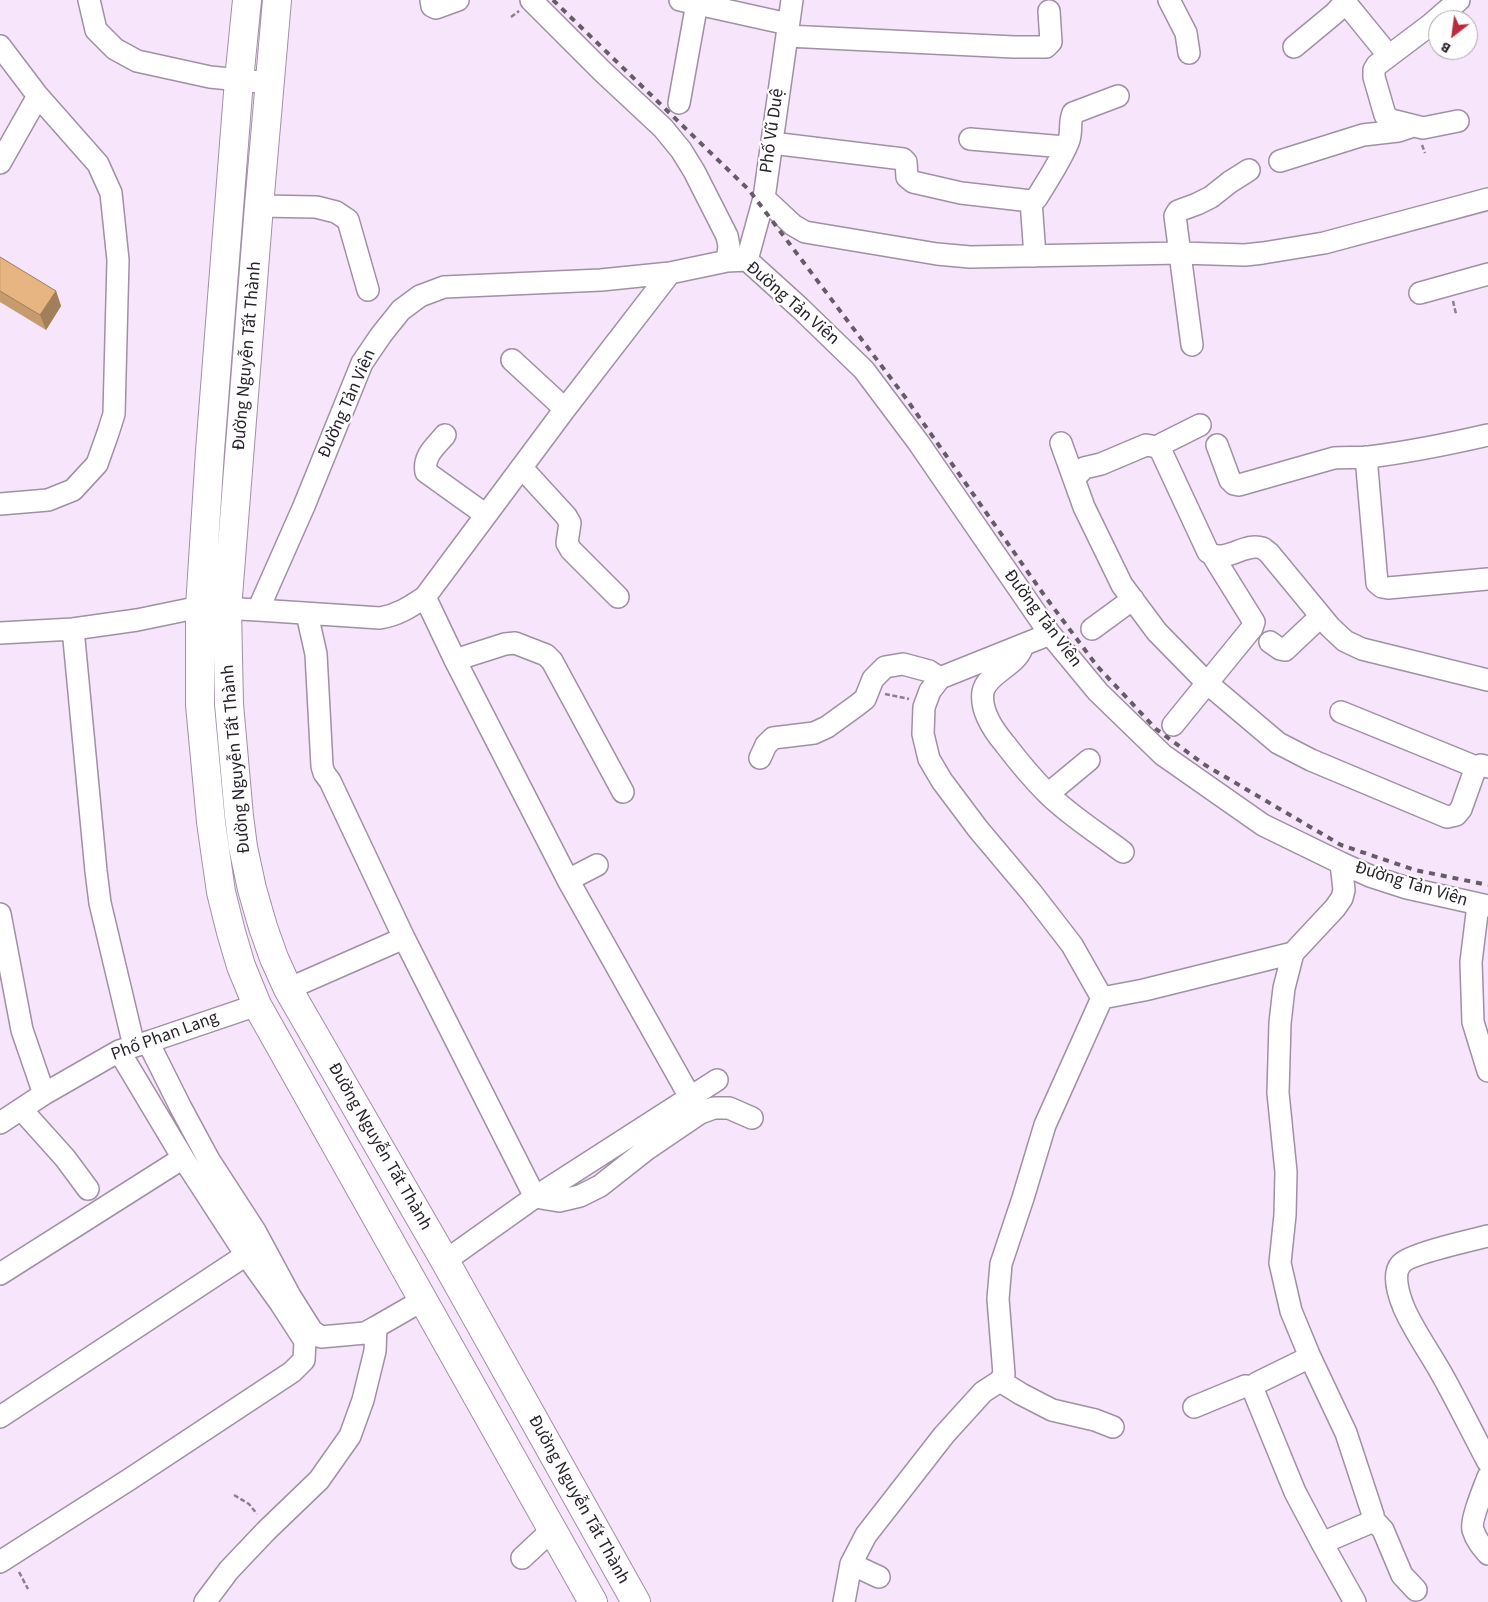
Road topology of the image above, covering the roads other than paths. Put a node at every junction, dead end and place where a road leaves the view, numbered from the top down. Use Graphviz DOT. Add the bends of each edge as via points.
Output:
graph roads {
  1 [pos="89,0"];
  2 [pos="247,0"];
  3 [pos="277,0"];
  4 [pos="431,0"];
  5 [pos="458,0"];
  6 [pos="531,0"];
  7 [pos="792,0"];
  8 [pos="1169,0"];
  9 [pos="1458,0"];
  10 [pos="1346,1"];
  11 [pos="695,2"];
  12 [pos="1049,11"];
  13 [pos="787,30"];
  14 [pos="0,46"];
  15 [pos="1294,47"];
  16 [pos="1190,53"];
  17 [pos="1389,56"];
  18 [pos="239,80"];
  19 [pos="270,83"];
  20 [pos="38,96"];
  21 [pos="1118,96"];
  22 [pos="679,103"];
  23 [pos="1458,121"];
  24 [pos="1413,125"];
  25 [pos="970,138"];
  26 [pos="772,142"];
  27 [pos="1065,147"];
  28 [pos="1280,161"];
  29 [pos="0,163"];
  30 [pos="1249,170"];
  31 [pos="764,198"];
  32 [pos="1488,199"];
  33 [pos="1031,201"];
  34 [pos="259,206"];
  35 [pos="1181,253"];
  36 [pos="1035,256"];
  37 [pos="737,261"];
  38 [pos="670,273"];
  39 [pos="1488,274"];
  40 [pos="368,290"];
  41 [pos="1420,293"];
  42 [pos="1192,345"];
  43 [pos="512,360"];
  44 [pos="565,409"];
  45 [pos="1200,425"];
  46 [pos="446,435"];
  47 [pos="1488,435"];
  48 [pos="1061,443"];
  49 [pos="1218,445"];
  50 [pos="1160,451"];
  51 [pos="1366,457"];
  52 [pos="522,468"];
  53 [pos="1074,479"];
  54 [pos="0,504"];
  55 [pos="486,515"];
  56 [pos="1213,556"];
  57 [pos="1488,579"];
  58 [pos="425,597"];
  59 [pos="618,597"];
  60 [pos="1133,599"];
  61 [pos="200,607"];
  62 [pos="227,608"];
  63 [pos="258,610"];
  64 [pos="307,614"];
  65 [pos="1321,616"];
  66 [pos="72,629"];
  67 [pos="1092,629"];
  68 [pos="0,633"];
  69 [pos="1050,634"];
  70 [pos="1270,642"];
  71 [pos="1023,645"];
  72 [pos="455,660"];
  73 [pos="940,678"];
  74 [pos="1488,680"];
  75 [pos="1207,683"];
  76 [pos="1341,712"];
  77 [pos="1173,725"];
  78 [pos="760,758"];
  79 [pos="1089,760"];
  80 [pos="1482,767"];
  81 [pos="624,792"];
  82 [pos="1048,794"];
  83 [pos="1123,852"];
  84 [pos="1341,864"];
  85 [pos="597,865"];
  86 [pos="568,880"];
  87 [pos="1483,906"];
  88 [pos="0,914"];
  89 [pos="404,938"];
  90 [pos="1293,953"];
  91 [pos="288,989"];
  92 [pos="1102,998"];
  93 [pos="257,1005"];
  94 [pos="134,1046"];
  95 [pos="1488,1072"];
  96 [pos="717,1080"];
  97 [pos="44,1094"];
  98 [pos="690,1097"];
  99 [pos="21,1109"];
  100 [pos="752,1118"];
  101 [pos="0,1123"];
  102 [pos="183,1158"];
  103 [pos="88,1189"];
  104 [pos="535,1197"];
  105 [pos="1488,1236"];
  106 [pos="246,1255"];
  107 [pos="444,1261"];
  108 [pos="0,1274"];
  109 [pos="423,1300"];
  110 [pos="376,1328"];
  111 [pos="1310,1357"];
  112 [pos="1000,1381"];
  113 [pos="1254,1387"];
  114 [pos="1194,1407"];
  115 [pos="0,1417"];
  116 [pos="1113,1427"];
  117 [pos="1488,1462"];
  118 [pos="1488,1477"];
  119 [pos="1373,1520"];
  120 [pos="552,1530"];
  121 [pos="1322,1543"];
  122 [pos="1488,1554"];
  123 [pos="522,1558"];
  124 [pos="0,1562"];
  125 [pos="851,1564"];
  126 [pos="879,1578"];
  127 [pos="1416,1590"];
  128 [pos="205,1602"];
  129 [pos="593,1602"];
  130 [pos="636,1602"];
  131 [pos="844,1602"];
  132 [pos="1355,1602"];
  1 -- 18 [label="street" via="96,30 114,49 129,57 165,68"];
  2 -- 18 [label="main road, Đường Nguyễn Tất Thành"];
  3 -- 19 [label="main road, Đường Nguyễn Tất Thành"];
  4 -- 5 [label="street" via="436,8"];
  6 -- 37 [label="street" via="663,128 681,150"];
  7 -- 13 [label="street, Phố Vũ Duệ"];
  8 -- 16 [label="street" via="1186,33"];
  9 -- 17 [label="street"];
  10 -- 15 [label="street"];
  10 -- 17 [label="street"];
  11 -- 13 [label="street"];
  11 -- 22 [label="street"];
  12 -- 13 [label="street" via="1051,42 1046,47"];
  13 -- 26 [label="street, Phố Vũ Duệ"];
  14 -- 20 [label="street"];
  17 -- 24 [label="street" via="1374,70 1385,115 1391,120"];
  18 -- 19 [label="street"];
  18 -- 61 [label="main road, Đường Nguyễn Tất Thành"];
  19 -- 34 [label="main road, Đường Nguyễn Tất Thành"];
  20 -- 29 [label="street"];
  20 -- 54 [label="street" via="98,164 111,193 118,269 114,414 97,464 73,490 48,500"];
  21 -- 27 [label="street" via="1073,113"];
  23 -- 24 [label="street" via="1424,128"];
  24 -- 28 [label="street" via="1398,131 1363,135"];
  25 -- 27 [label="street"];
  26 -- 31 [label="street, Phố Vũ Duệ"];
  26 -- 33 [label="street" via="903,159 907,177 913,182 961,194"];
  27 -- 33 [label="street" via="1036,199"];
  30 -- 35 [label="street" via="1211,197 1178,211 1175,216"];
  31 -- 36 [label="street" via="805,232 937,254"];
  31 -- 37 [label="street, Phố Vũ Duệ"];
  32 -- 35 [label="street" via="1324,243 1245,255"];
  33 -- 36 [label="street"];
  34 -- 40 [label="street" via="316,207 336,212 348,220"];
  34 -- 62 [label="main road, Đường Nguyễn Tất Thành"];
  35 -- 36 [label="street"];
  35 -- 42 [label="street"];
  37 -- 38 [label="street, Đường Tản Viên"];
  37 -- 69 [label="street, Đường Tản Viên" via="800,308 864,370 918,442"];
  38 -- 44 [label="street"];
  38 -- 63 [label="street, Đường Tản Viên" via="600,280 444,287 420,296 401,310 362,364"];
  39 -- 41 [label="street"];
  43 -- 44 [label="street"];
  44 -- 52 [label="street"];
  45 -- 50 [label="street" via="1162,444"];
  46 -- 55 [label="street" via="427,456 426,472"];
  47 -- 51 [label="street"];
  48 -- 53 [label="street"];
  49 -- 51 [label="street" via="1230,480 1239,485 1334,458"];
  50 -- 53 [label="street" via="1146,445 1084,468"];
  50 -- 56 [label="street" via="1208,552"];
  51 -- 57 [label="street" via="1377,583 1388,588"];
  52 -- 55 [label="street"];
  52 -- 59 [label="street" via="566,516 570,523 567,543 571,550"];
  53 -- 60 [label="street" via="1122,585"];
  55 -- 58 [label="street"];
  56 -- 65 [label="street" via="1262,548"];
  56 -- 75 [label="street" via="1254,622"];
  58 -- 64 [label="street" via="405,610 380,618"];
  58 -- 72 [label="street"];
  60 -- 67 [label="street"];
  60 -- 75 [label="street" via="1158,632"];
  61 -- 62 [label="street"];
  61 -- 66 [label="street"];
  61 -- 93 [label="main road, Đường Nguyễn Tất Thành" via="200,705 214,852 231,932"];
  62 -- 63 [label="street"];
  62 -- 91 [label="main road, Đường Nguyễn Tất Thành" via="229,704 243,847 263,927"];
  63 -- 64 [label="street"];
  64 -- 89 [label="street" via="316,654 322,766"];
  65 -- 70 [label="street" via="1285,650"];
  65 -- 74 [label="street" via="1345,641 1362,649"];
  66 -- 68 [label="street"];
  66 -- 94 [label="street" via="100,903"];
  69 -- 71 [label="street"];
  69 -- 84 [label="street, Đường Tản Viên" via="1098,692 1163,755 1263,824"];
  71 -- 73 [label="street"];
  71 -- 82 [label="street" via="1014,661 986,683 983,694 986,714 992,728 1020,765"];
  72 -- 81 [label="street" via="515,643 546,655"];
  72 -- 86 [label="street"];
  73 -- 78 [label="street" via="929,671 903,664 885,667 874,679 865,699 849,711 814,733 773,738 766,744"];
  73 -- 92 [label="street" via="926,702 923,734 929,759 978,828 1072,945"];
  75 -- 77 [label="street"];
  75 -- 80 [label="street" via="1278,743 1310,760 1447,817 1456,815 1461,809"];
  76 -- 80 [label="street"];
  79 -- 82 [label="street"];
  82 -- 83 [label="street"];
  84 -- 87 [label="street, Đường Tản Viên" via="1407,888"];
  84 -- 90 [label="street" via="1342,898"];
  85 -- 86 [label="street"];
  86 -- 98 [label="street"];
  87 -- 95 [label="street" via="1471,962 1473,1022"];
  88 -- 97 [label="street" via="22,1030"];
  89 -- 91 [label="street"];
  89 -- 104 [label="street"];
  90 -- 92 [label="street"];
  90 -- 111 [label="street" via="1284,988 1280,1032 1278,1093 1286,1172 1286,1215 1280,1263 1292,1311"];
  91 -- 107 [label="main road, Đường Nguyễn Tất Thành"];
  92 -- 112 [label="street" via="1045,1125 1001,1264 998,1299 1004,1374"];
  93 -- 94 [label="street, Phố Phan Lang"];
  93 -- 109 [label="main road, Đường Nguyễn Tất Thành"];
  94 -- 97 [label="street, Phố Phan Lang"];
  94 -- 102 [label="street"];
  94 -- 110 [label="street" via="181,1108 312,1331 322,1337 365,1333"];
  96 -- 98 [label="street"];
  97 -- 99 [label="street, Phố Phan Lang"];
  98 -- 104 [label="street"];
  99 -- 101 [label="street, Phố Phan Lang"];
  99 -- 103 [label="street"];
  100 -- 104 [label="street" via="729,1108 714,1108 700,1113 600,1186 580,1196 559,1200"];
  102 -- 106 [label="street"];
  102 -- 108 [label="street"];
  104 -- 107 [label="street"];
  105 -- 117 [label="street" via="1427,1252 1403,1262 1397,1274 1398,1292 1404,1308"];
  106 -- 115 [label="street"];
  106 -- 124 [label="street" via="304,1341 304,1360 292,1372"];
  107 -- 130 [label="main road, Đường Nguyễn Tất Thành"];
  109 -- 110 [label="street"];
  109 -- 120 [label="main road, Đường Nguyễn Tất Thành"];
  110 -- 128 [label="street" via="375,1351 350,1436 319,1480 229,1570"];
  111 -- 113 [label="street"];
  111 -- 119 [label="street" via="1346,1434"];
  112 -- 116 [label="street" via="1052,1410"];
  112 -- 125 [label="street" via="983,1392 944,1435 871,1528"];
  113 -- 114 [label="street" via="1245,1386"];
  113 -- 121 [label="street" via="1295,1492"];
  118 -- 122 [label="street" via="1472,1528"];
  119 -- 121 [label="street"];
  119 -- 127 [label="street" via="1383,1530 1402,1575"];
  120 -- 123 [label="street"];
  120 -- 129 [label="main road, Đường Nguyễn Tất Thành"];
  121 -- 132 [label="street"];
  125 -- 126 [label="street"];
  125 -- 131 [label="street"];
}
